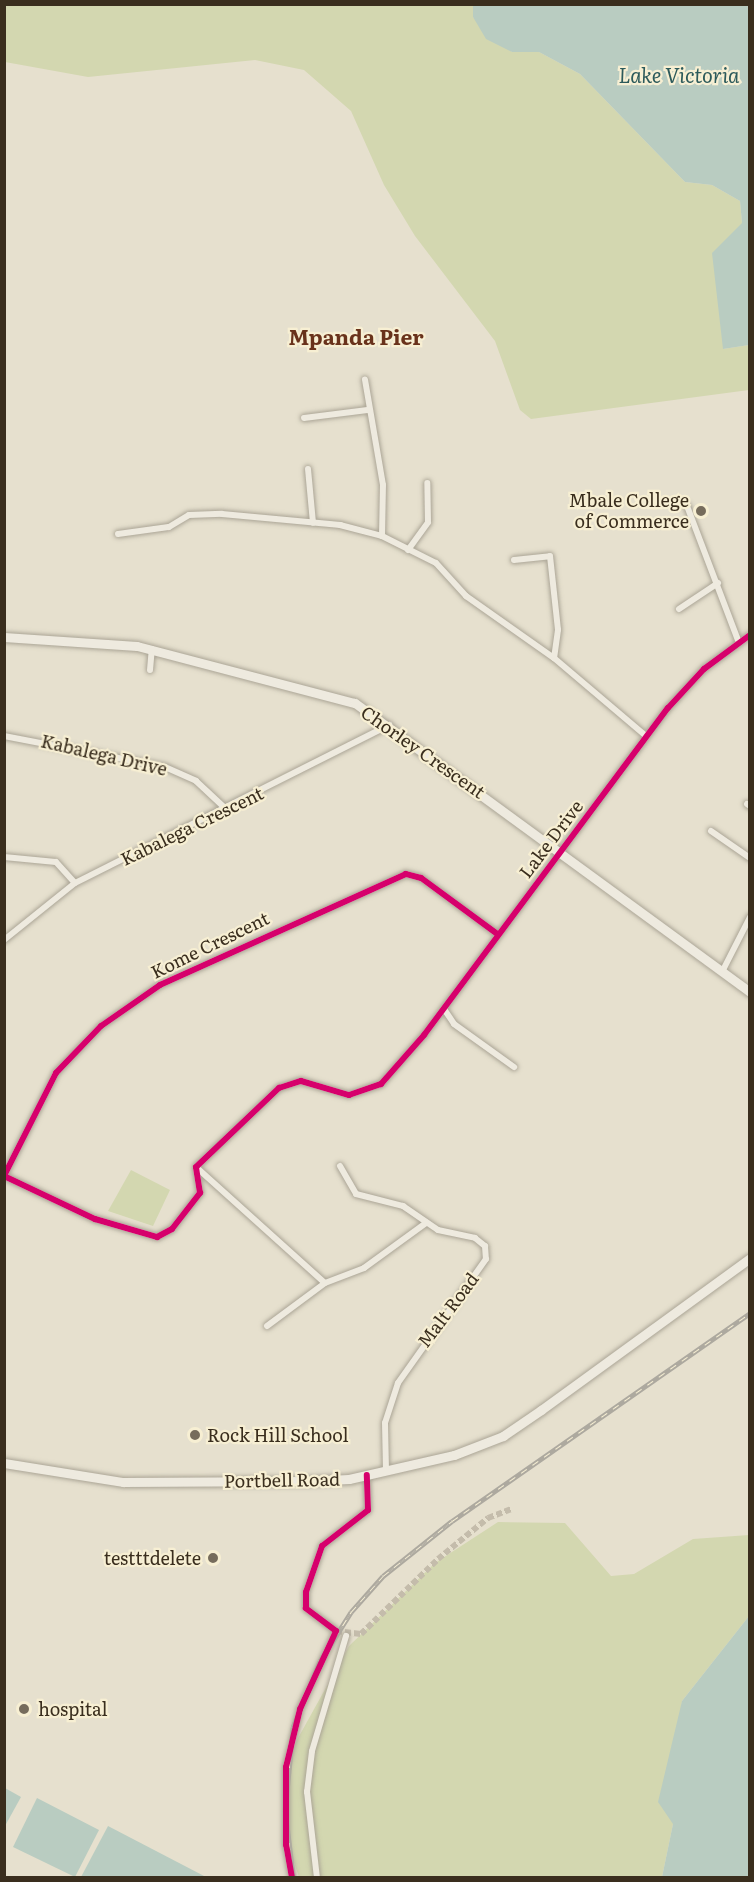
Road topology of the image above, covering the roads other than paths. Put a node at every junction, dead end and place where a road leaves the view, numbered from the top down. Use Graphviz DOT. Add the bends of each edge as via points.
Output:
graph roads {
  1 [pos="365,380"];
  2 [pos="368,410"];
  3 [pos="304,418"];
  4 [pos="308,469"];
  5 [pos="427,483"];
  6 [pos="687,506"];
  7 [pos="313,523"];
  8 [pos="118,534"];
  9 [pos="382,536"];
  10 [pos="408,550"];
  11 [pos="514,560"];
  12 [pos="718,583"];
  13 [pos="679,609"];
  14 [pos="750,634"];
  15 [pos="4,637"];
  16 [pos="738,640"];
  17 [pos="152,649"];
  18 [pos="554,658"];
  19 [pos="150,670"];
  20 [pos="389,725"];
  21 [pos="4,736"];
  22 [pos="646,736"];
  23 [pos="226,809"];
  24 [pos="711,831"];
  25 [pos="560,852"];
  26 [pos="4,857"];
  27 [pos="750,858"];
  28 [pos="75,883"];
  29 [pos="750,917"];
  30 [pos="496,933"];
  31 [pos="4,940"];
  32 [pos="722,972"];
  33 [pos="750,992"];
  34 [pos="444,1009"];
  35 [pos="514,1066"];
  36 [pos="340,1166"];
  37 [pos="196,1167"];
  38 [pos="4,1176"];
  39 [pos="426,1223"];
  40 [pos="750,1258"];
  41 [pos="325,1283"];
  42 [pos="267,1326"];
  43 [pos="4,1463"];
  44 [pos="386,1472"];
  45 [pos="367,1475"];
  46 [pos="346,1636"];
  47 [pos="292,1878"];
  48 [pos="317,1878"];
  1 -- 2 [label="street"];
  2 -- 3 [label="street"];
  2 -- 9 [label="street" via="383,485"];
  4 -- 7 [label="street"];
  5 -- 10 [label="street" via="428,522"];
  6 -- 12 [label="street"];
  7 -- 8 [label="street" via="190,515 169,527"];
  7 -- 9 [label="street"];
  9 -- 10 [label="street"];
  10 -- 18 [label="street" via="436,563 466,596"];
  11 -- 18 [label="street" via="550,556 558,630"];
  12 -- 13 [label="street"];
  12 -- 16 [label="street"];
  14 -- 16 [label="street, Lake Drive"];
  15 -- 17 [label="main road, Chorley Crescent" via="73,638"];
  16 -- 22 [label="street, Lake Drive" via="704,669"];
  17 -- 19 [label="street"];
  17 -- 20 [label="main road, Chorley Crescent" via="330,694"];
  18 -- 22 [label="street"];
  20 -- 23 [label="street, Kabalega Crescent"];
  20 -- 25 [label="main road, Chorley Crescent"];
  21 -- 23 [label="street, Kabalega Drive" via="165,767 196,782"];
  22 -- 25 [label="street, Lake Drive"];
  23 -- 28 [label="street, Kabalega Crescent"];
  24 -- 27 [label="street"];
  25 -- 30 [label="street, Lake Drive"];
  25 -- 32 [label="main road, Chorley Crescent"];
  26 -- 28 [label="street" via="56,862"];
  28 -- 31 [label="street, Kabalega Crescent"];
  29 -- 32 [label="street"];
  30 -- 34 [label="street, Lake Drive"];
  30 -- 38 [label="street, Kome Crescent" via="421,878 406,874 160,985 114,1016 68,1059"];
  32 -- 33 [label="main road, Chorley Crescent"];
  34 -- 35 [label="street" via="454,1024"];
  34 -- 37 [label="street, Lake Drive" via="391,1076 349,1095 305,1081 284,1086"];
  36 -- 39 [label="street, Malt Road" via="356,1194 403,1206"];
  37 -- 38 [label="street" via="198,1196 172,1229 153,1237 94,1220"];
  37 -- 41 [label="street"];
  39 -- 41 [label="street" via="371,1264"];
  39 -- 44 [label="street, Malt Road" via="475,1238 485,1246 486,1258 398,1383 385,1423"];
  40 -- 44 [label="main road, Portbell Road" via="503,1436 454,1455"];
  41 -- 42 [label="street"];
  43 -- 45 [label="main road, Portbell Road" via="123,1482"];
  44 -- 45 [label="main road, Portbell Road"];
  45 -- 47 [label="street" via="368,1510 322,1546 306,1592 306,1608 336,1631 300,1709 286,1767 286,1845"];
  46 -- 48 [label="street" via="312,1751 307,1792"];
}
